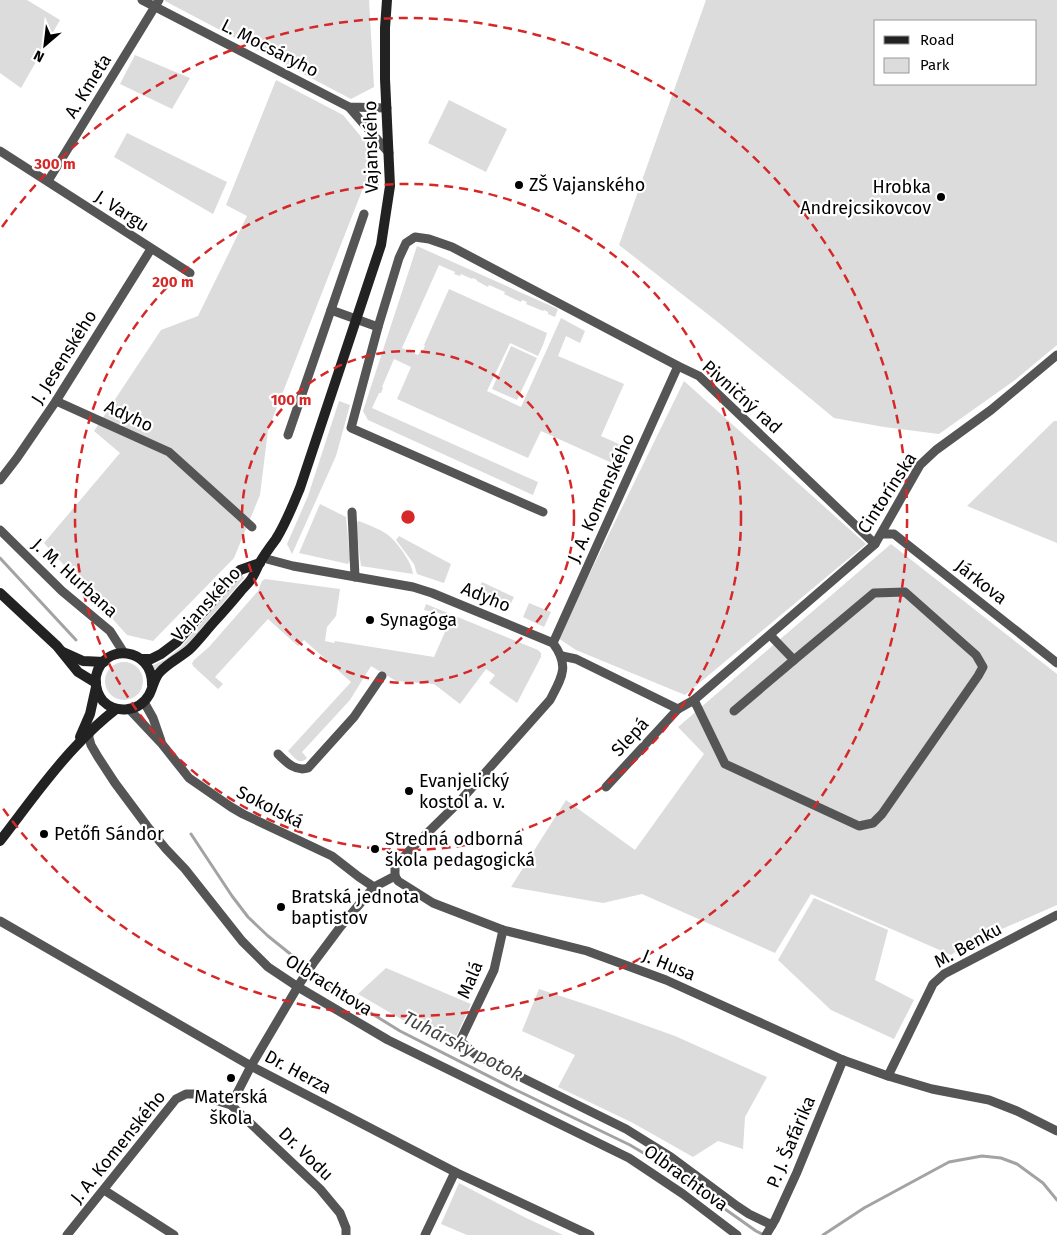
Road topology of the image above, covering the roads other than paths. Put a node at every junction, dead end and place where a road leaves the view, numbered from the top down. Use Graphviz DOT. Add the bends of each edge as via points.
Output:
graph roads {
  1 [pos="142,0"];
  2 [pos="387,0"];
  3 [pos="158,4"];
  4 [pos="349,107"];
  5 [pos="387,108"];
  6 [pos="0,151"];
  7 [pos="389,154"];
  8 [pos="48,181"];
  9 [pos="364,214"];
  10 [pos="151,249"];
  11 [pos="190,273"];
  12 [pos="331,310"];
  13 [pos="356,319"];
  14 [pos="378,327"];
  15 [pos="1057,355"];
  16 [pos="678,366"];
  17 [pos="56,401"];
  18 [pos="288,435"];
  19 [pos="0,480"];
  20 [pos="352,512"];
  21 [pos="543,512"];
  22 [pos="252,528"];
  23 [pos="0,530"];
  24 [pos="882,534"];
  25 [pos="875,544"];
  26 [pos="261,560"];
  27 [pos="355,577"];
  28 [pos="0,594"];
  29 [pos="770,634"];
  30 [pos="553,643"];
  31 [pos="62,652"];
  32 [pos="124,653"];
  33 [pos="562,656"];
  34 [pos="142,659"];
  35 [pos="794,660"];
  36 [pos="104,662"];
  37 [pos="1057,663"];
  38 [pos="382,676"];
  39 [pos="96,685"];
  40 [pos="152,685"];
  41 [pos="694,700"];
  42 [pos="144,702"];
  43 [pos="116,709"];
  44 [pos="129,709"];
  45 [pos="678,709"];
  46 [pos="734,711"];
  47 [pos="89,732"];
  48 [pos="162,744"];
  49 [pos="75,747"];
  50 [pos="278,754"];
  51 [pos="606,787"];
  52 [pos="0,841"];
  53 [pos="394,876"];
  54 [pos="374,887"];
  55 [pos="1057,915"];
  56 [pos="0,921"];
  57 [pos="503,930"];
  58 [pos="299,985"];
  59 [pos="843,1060"];
  60 [pos="252,1066"];
  61 [pos="888,1076"];
  62 [pos="231,1105"];
  63 [pos="1057,1131"];
  64 [pos="455,1172"];
  65 [pos="104,1190"];
  66 [pos="773,1223"];
  67 [pos="67,1235"];
  68 [pos="174,1235"];
  69 [pos="346,1235"];
  70 [pos="425,1235"];
  71 [pos="590,1235"];
  72 [pos="737,1235"];
  73 [pos="766,1235"];
  1 -- 3 [label="street, L. Mocsáryho"];
  2 -- 5 [label="main road, Vajanského"];
  3 -- 4 [label="street, L. Mocsáryho"];
  3 -- 8 [label="street, A. Kmeťa"];
  4 -- 5 [label="street, L. Mocsáryho"];
  4 -- 7 [label="street"];
  5 -- 7 [label="main road, Vajanského"];
  6 -- 8 [label="street, J. Vargu"];
  7 -- 13 [label="main road, Vajanského" via="390,186 381,245"];
  8 -- 10 [label="street, J. Vargu"];
  9 -- 12 [label="street, Vajanského"];
  10 -- 11 [label="street, J. Vargu"];
  10 -- 17 [label="street, J. Jesenského"];
  12 -- 13 [label="street"];
  12 -- 18 [label="street, Vajanského"];
  13 -- 14 [label="street"];
  13 -- 26 [label="main road, Vajanského" via="292,509"];
  14 -- 16 [label="street, Pivničný rad" via="399,258 406,243 415,237 452,247"];
  14 -- 21 [label="street" via="351,428"];
  15 -- 24 [label="street, Cintorínska" via="920,465"];
  16 -- 25 [label="street, Pivničný rad" via="699,376"];
  16 -- 30 [label="street, J. A. Komenského"];
  17 -- 19 [label="street, J. Jesenského"];
  17 -- 22 [label="street, Adyho" via="169,452"];
  20 -- 27 [label="street"];
  23 -- 32 [label="street, J. M. Hurbana" via="62,592 110,631"];
  24 -- 25 [label="street, Cintorínska"];
  24 -- 37 [label="street, Járkova" via="894,534"];
  25 -- 29 [label="street, Cintorínska"];
  26 -- 27 [label="street, Adyho"];
  26 -- 34 [label="main road, Vajanského" via="240,570 177,642 151,659"];
  26 -- 40 [label="main road, Vajanského" via="252,578 223,612 190,649 160,672"];
  27 -- 30 [label="street, Adyho" via="413,586"];
  28 -- 31 [label="main road"];
  29 -- 35 [label="street"];
  29 -- 41 [label="street, Cintorínska"];
  30 -- 33 [label="street"];
  31 -- 36 [label="main road" via="83,661"];
  31 -- 39 [label="main road" via="78,672"];
  32 -- 34 [label="main road"];
  32 -- 36 [label="main road" via="113,655"];
  33 -- 45 [label="street" via="576,659"];
  33 -- 53 [label="street" via="564,668 550,700 460,801 395,866"];
  34 -- 40 [label="main road" via="150,671"];
  35 -- 41 [label="street" via="874,593 905,592 976,655 983,667 882,814 873,823 859,826 725,764"];
  35 -- 46 [label="street"];
  36 -- 39 [label="main road" via="98,670"];
  38 -- 50 [label="street" via="354,717 308,768 292,766"];
  39 -- 43 [label="main road" via="100,697"];
  39 -- 49 [label="main road" via="90,714"];
  40 -- 42 [label="main road, Vajanského"];
  41 -- 45 [label="street, Cintorínska"];
  42 -- 44 [label="main road"];
  42 -- 48 [label="street, Sokolská" via="154,718"];
  43 -- 44 [label="main road"];
  43 -- 47 [label="main road"];
  44 -- 48 [label="street, Sokolská"];
  45 -- 51 [label="street, Slepá"];
  47 -- 49 [label="main road"];
  47 -- 58 [label="street, Olbrachtova" via="91,745 115,783 242,941 268,966"];
  48 -- 54 [label="street, Sokolská" via="189,778 230,807 332,856"];
  49 -- 52 [label="main road"];
  53 -- 54 [label="street"];
  53 -- 57 [label="street, J. Husa" via="433,903"];
  54 -- 58 [label="street" via="341,926"];
  55 -- 61 [label="street, M. Benku" via="944,974 933,984"];
  56 -- 60 [label="street, Dr. Herza"];
  57 -- 59 [label="street, J. Husa" via="587,951 666,980"];
  57 -- 66 [label="street, Malá" via="494,970 460,1041 476,1055 626,1129 671,1157 748,1214"];
  58 -- 60 [label="street"];
  58 -- 72 [label="street, Olbrachtova" via="388,1040 629,1158"];
  59 -- 61 [label="street, J. Husa"];
  59 -- 66 [label="street, P. J. Šafárika"];
  60 -- 62 [label="street"];
  60 -- 64 [label="street, Dr. Herza"];
  61 -- 63 [label="street, J. Husa" via="989,1100"];
  62 -- 65 [label="street, J. A. Komenského" via="195,1094 176,1099"];
  62 -- 69 [label="street, Dr. Vodu" via="320,1189 340,1213"];
  64 -- 70 [label="street"];
  64 -- 71 [label="street, Dr. Herza"];
  65 -- 67 [label="street, J. A. Komenského"];
  65 -- 68 [label="street"];
  66 -- 73 [label="street, P. J. Šafárika"];
}
